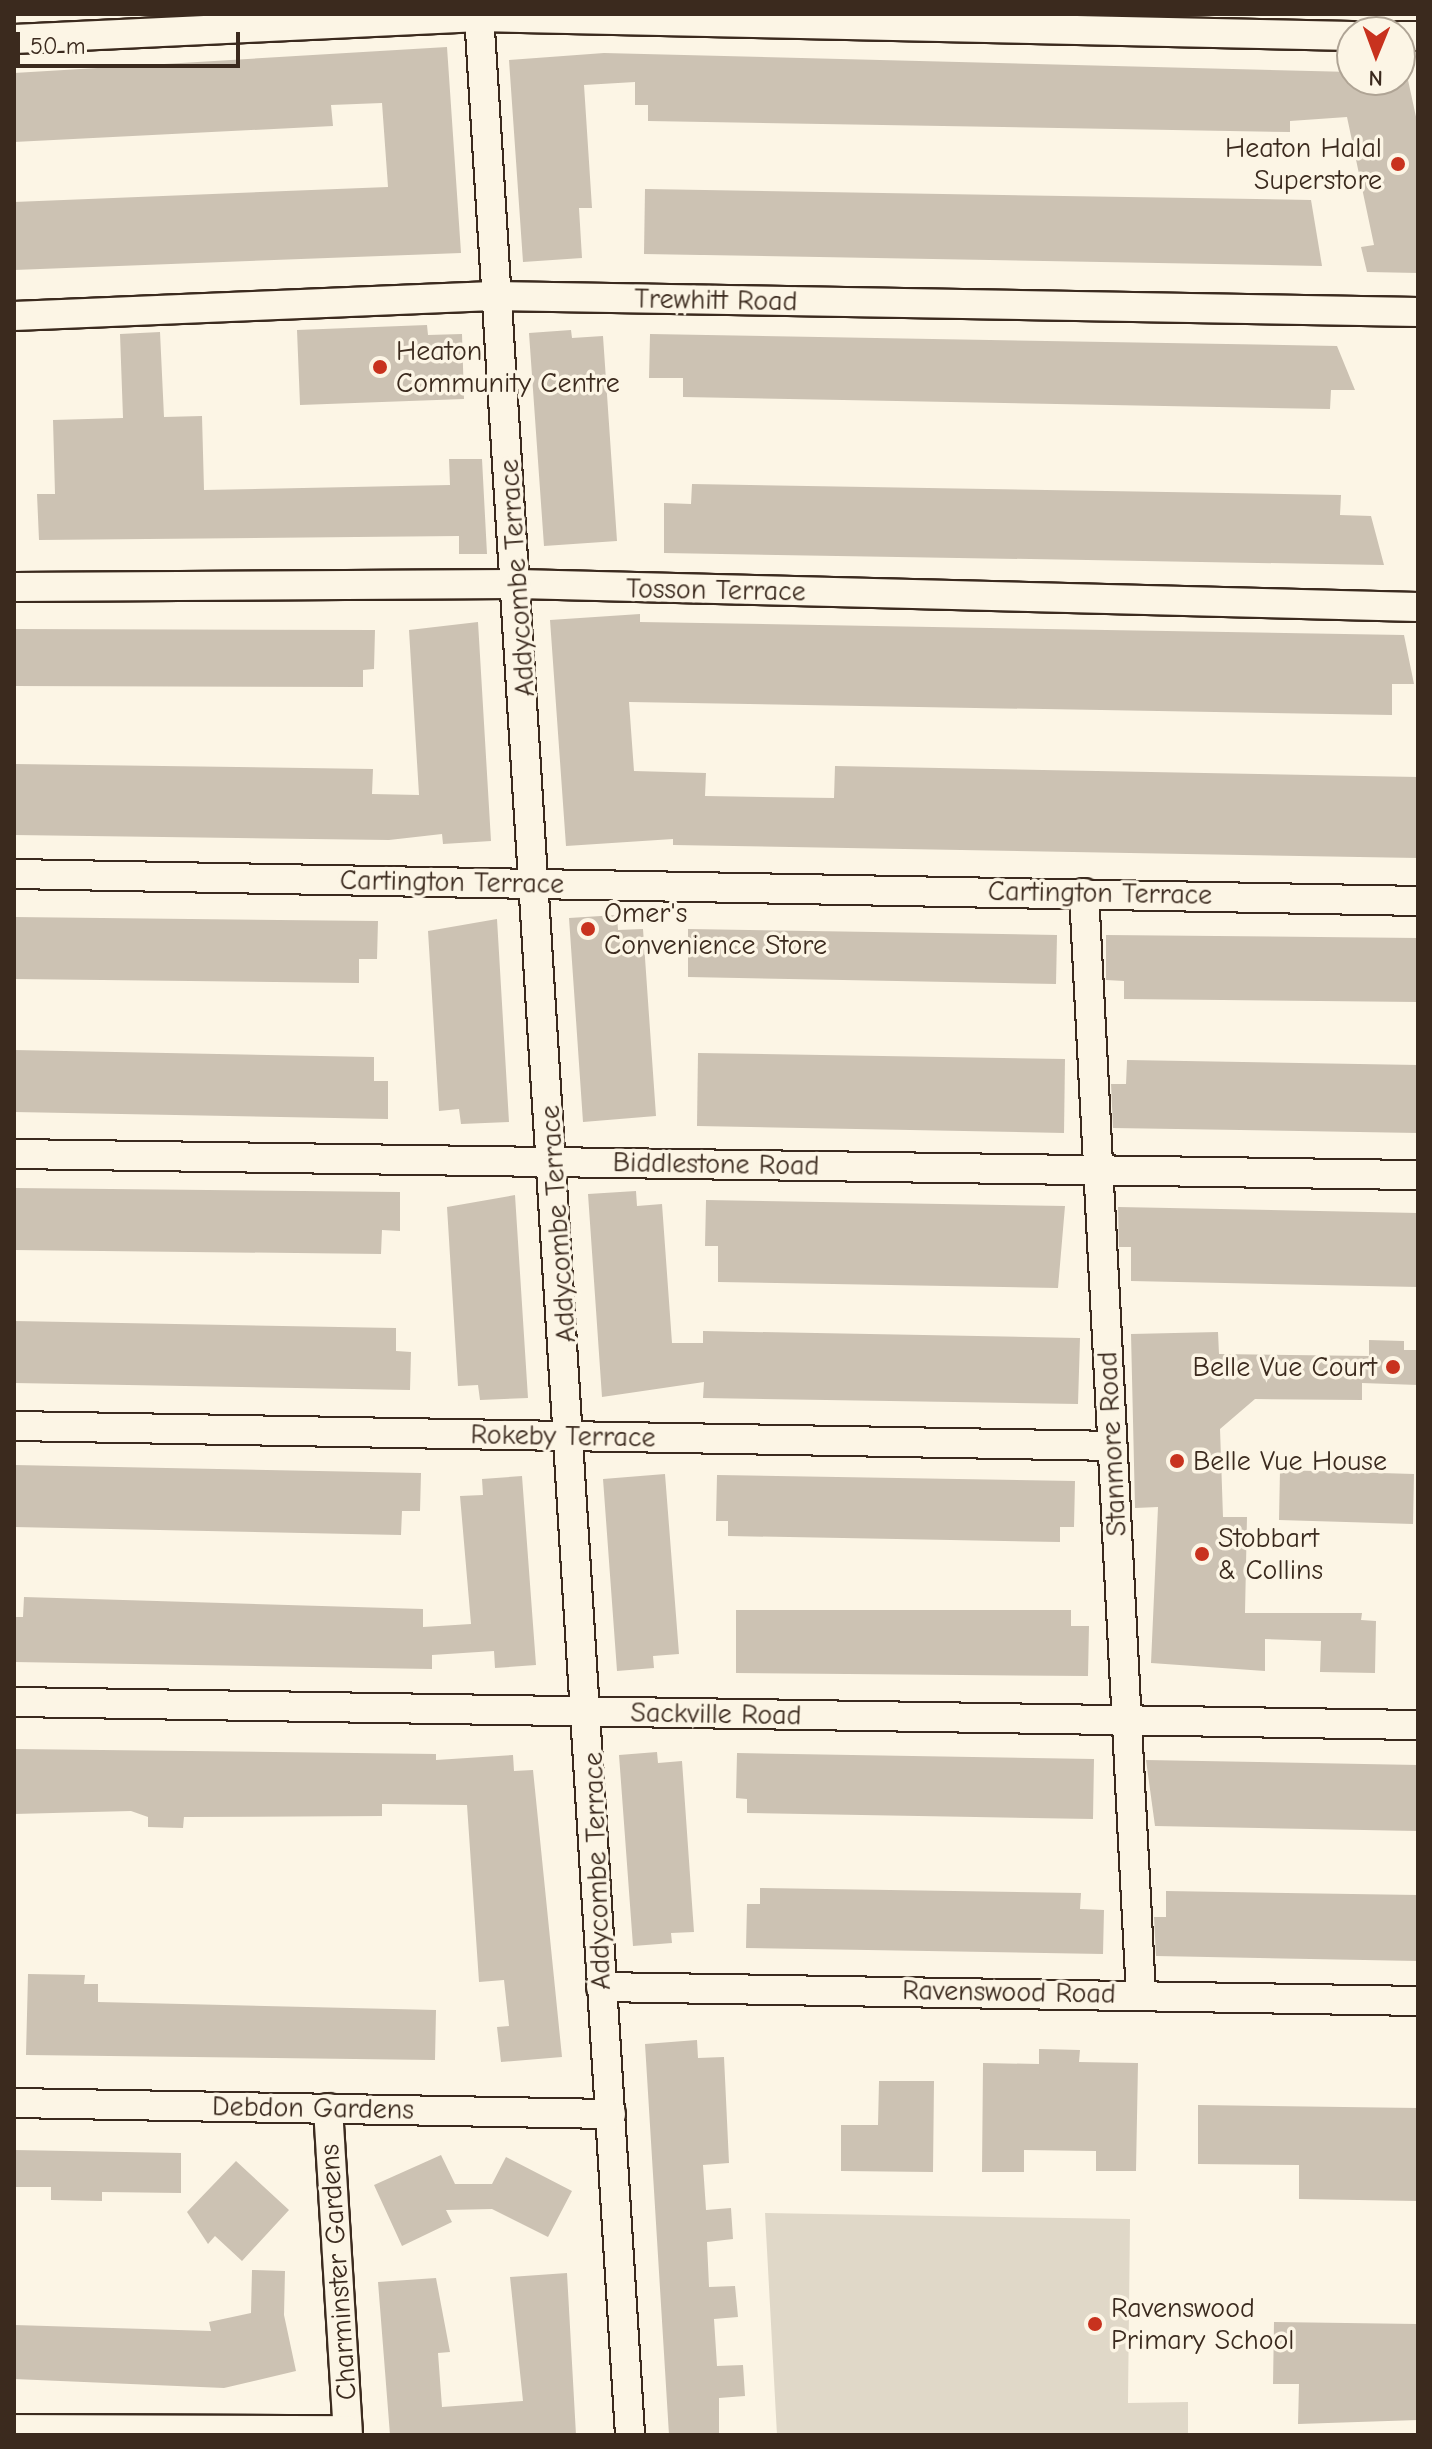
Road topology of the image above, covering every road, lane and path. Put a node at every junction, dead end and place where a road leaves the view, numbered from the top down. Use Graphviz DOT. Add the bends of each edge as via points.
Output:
graph roads {
  1 [pos="479,16"];
  2 [pos="1336,36"];
  3 [pos="14,39"];
  4 [pos="499,296"];
  5 [pos="1418,312"];
  6 [pos="14,316"];
  7 [pos="518,584"];
  8 [pos="14,587"];
  9 [pos="1418,607"];
  10 [pos="14,874"];
  11 [pos="537,883"];
  12 [pos="1084,893"];
  13 [pos="1418,901"];
  14 [pos="14,1154"];
  15 [pos="554,1162"];
  16 [pos="1098,1169"];
  17 [pos="1418,1175"];
  18 [pos="14,1426"];
  19 [pos="571,1436"];
  20 [pos="1112,1446"];
  21 [pos="14,1702"];
  22 [pos="590,1712"];
  23 [pos="1127,1719"];
  24 [pos="1418,1725"];
  25 [pos="601,1987"];
  26 [pos="1141,1994"];
  27 [pos="1418,2001"];
  28 [pos="14,2103"];
  29 [pos="328,2108"];
  30 [pos="611,2114"];
  31 [pos="14,2429"];
  32 [pos="348,2433"];
  33 [pos="630,2435"];
  1 -- 2 [label="street"];
  1 -- 3 [label="street"];
  1 -- 4 [label="street, Addycombe Terrace"];
  4 -- 5 [label="street, Trewhitt Road"];
  4 -- 6 [label="street, Trewhitt Road"];
  4 -- 7 [label="street, Addycombe Terrace"];
  7 -- 8 [label="street, Tosson Terrace"];
  7 -- 9 [label="street, Tosson Terrace"];
  7 -- 11 [label="street, Addycombe Terrace"];
  10 -- 11 [label="street, Cartington Terrace"];
  11 -- 12 [label="street, Cartington Terrace"];
  11 -- 15 [label="street, Addycombe Terrace"];
  12 -- 13 [label="street, Cartington Terrace"];
  12 -- 16 [label="street, Stanmore Road"];
  14 -- 15 [label="street, Biddlestone Road"];
  15 -- 16 [label="street, Biddlestone Road"];
  15 -- 19 [label="street, Addycombe Terrace"];
  16 -- 17 [label="street, Biddlestone Road"];
  16 -- 20 [label="street, Stanmore Road"];
  18 -- 19 [label="street, Rokeby Terrace"];
  19 -- 20 [label="street, Rokeby Terrace"];
  19 -- 22 [label="street, Addycombe Terrace"];
  20 -- 23 [label="street, Stanmore Road"];
  21 -- 22 [label="street, Sackville Road"];
  22 -- 23 [label="street, Sackville Road"];
  22 -- 25 [label="street, Addycombe Terrace"];
  23 -- 24 [label="street, Sackville Road"];
  23 -- 26 [label="street, Stanmore Road"];
  25 -- 26 [label="street, Ravenswood Road"];
  25 -- 30 [label="street, Addycombe Terrace"];
  26 -- 27 [label="street, Ravenswood Road"];
  28 -- 29 [label="street, Debdon Gardens"];
  29 -- 30 [label="street, Debdon Gardens"];
  29 -- 32 [label="street, Charminster Gardens"];
  30 -- 33 [label="street, Addycombe Terrace"];
  31 -- 32 [label="street"];
}
